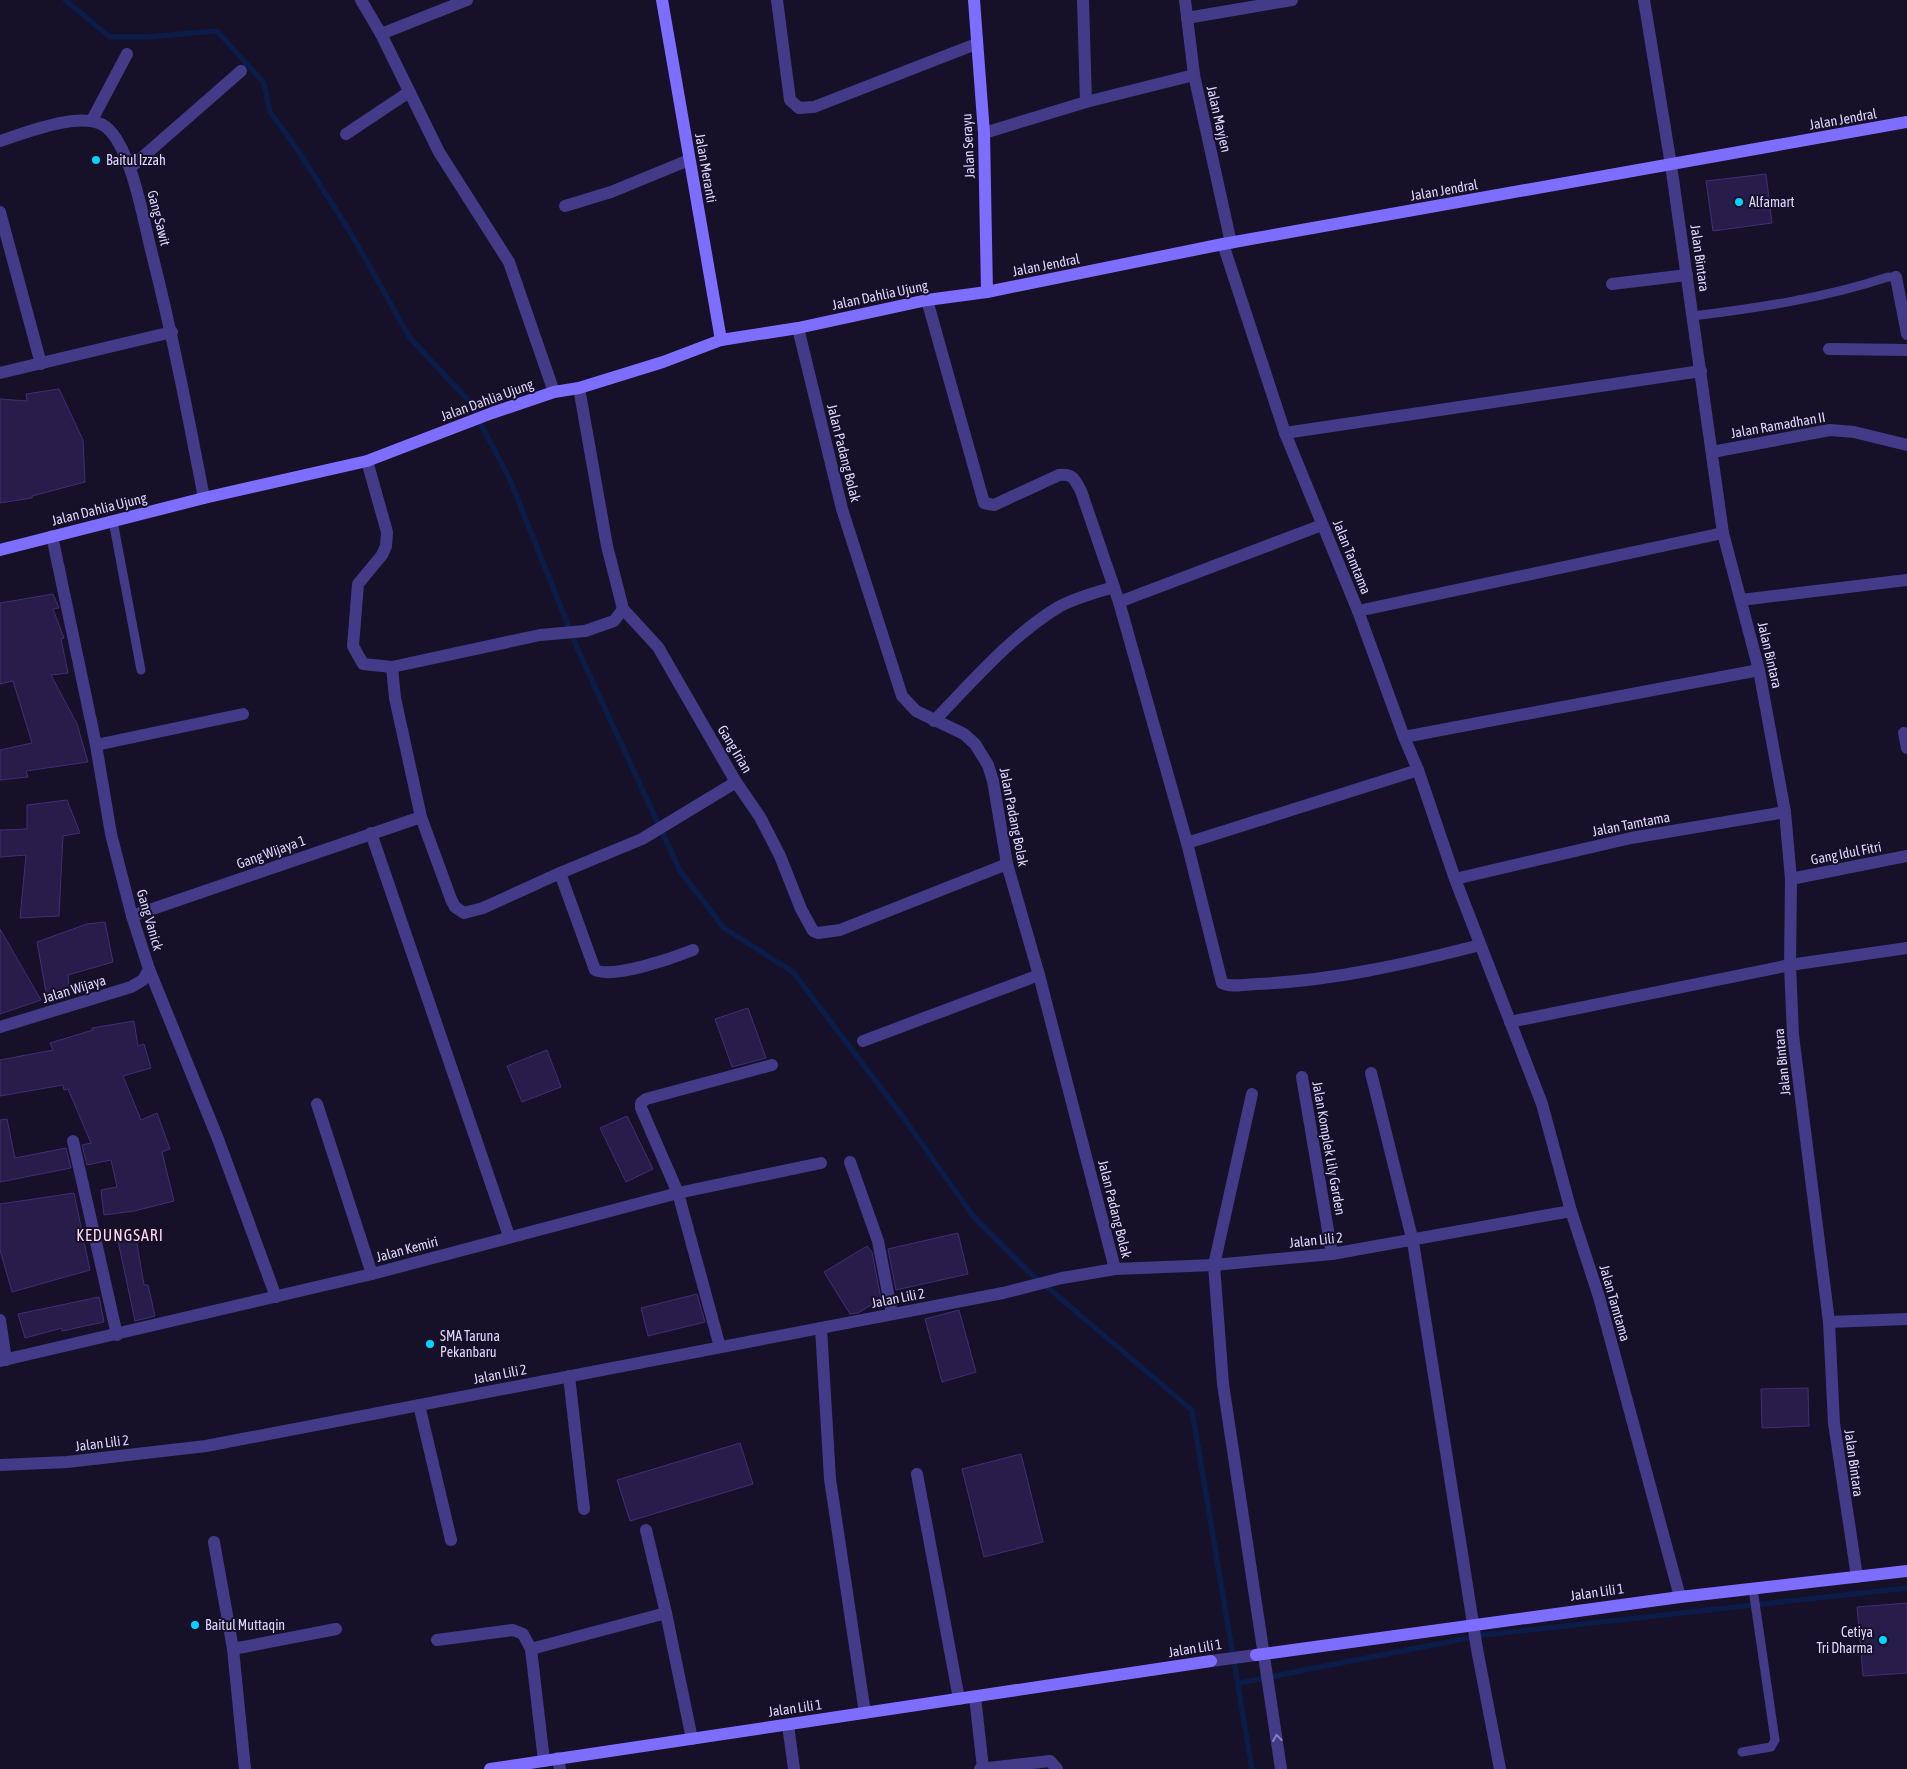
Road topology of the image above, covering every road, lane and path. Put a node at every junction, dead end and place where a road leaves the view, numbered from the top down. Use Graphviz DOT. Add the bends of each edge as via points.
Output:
graph roads {
  1 [pos="361,0"];
  2 [pos="662,0"];
  3 [pos="777,0"];
  4 [pos="974,0"];
  5 [pos="1083,0"];
  6 [pos="1185,0"];
  7 [pos="1292,0"];
  8 [pos="1644,0"];
  9 [pos="459,1"];
  10 [pos="1187,18"];
  11 [pos="381,34"];
  12 [pos="976,44"];
  13 [pos="127,54"];
  14 [pos="241,71"];
  15 [pos="1194,75"];
  16 [pos="409,92"];
  17 [pos="1086,102"];
  18 [pos="92,120"];
  19 [pos="1907,122"];
  20 [pos="984,133"];
  21 [pos="346,134"];
  22 [pos="0,141"];
  23 [pos="689,160"];
  24 [pos="1671,165"];
  25 [pos="130,168"];
  26 [pos="565,206"];
  27 [pos="0,212"];
  28 [pos="1227,244"];
  29 [pos="1687,274"];
  30 [pos="1896,277"];
  31 [pos="1612,284"];
  32 [pos="987,292"];
  33 [pos="927,300"];
  34 [pos="1693,316"];
  35 [pos="798,328"];
  36 [pos="172,332"];
  37 [pos="1907,334"];
  38 [pos="722,340"];
  39 [pos="1829,349"];
  40 [pos="1907,350"];
  41 [pos="41,364"];
  42 [pos="1701,371"];
  43 [pos="0,373"];
  44 [pos="579,388"];
  45 [pos="554,392"];
  46 [pos="1285,433"];
  47 [pos="1907,445"];
  48 [pos="1712,452"];
  49 [pos="367,461"];
  50 [pos="204,498"];
  51 [pos="113,521"];
  52 [pos="1322,524"];
  53 [pos="1723,533"];
  54 [pos="52,536"];
  55 [pos="0,550"];
  56 [pos="1907,580"];
  57 [pos="1114,586"];
  58 [pos="1741,600"];
  59 [pos="1119,602"];
  60 [pos="623,609"];
  61 [pos="1358,612"];
  62 [pos="392,666"];
  63 [pos="141,670"];
  64 [pos="1759,670"];
  65 [pos="243,714"];
  66 [pos="934,720"];
  67 [pos="1904,733"];
  68 [pos="1404,737"];
  69 [pos="96,745"];
  70 [pos="1907,748"];
  71 [pos="1418,770"];
  72 [pos="736,782"];
  73 [pos="1785,812"];
  74 [pos="421,817"];
  75 [pos="371,833"];
  76 [pos="1187,843"];
  77 [pos="1907,856"];
  78 [pos="1007,864"];
  79 [pos="560,873"];
  80 [pos="1455,879"];
  81 [pos="1791,879"];
  82 [pos="132,916"];
  83 [pos="1480,945"];
  84 [pos="1907,948"];
  85 [pos="693,950"];
  86 [pos="1790,965"];
  87 [pos="149,969"];
  88 [pos="1039,975"];
  89 [pos="1510,1022"];
  90 [pos="0,1027"];
  91 [pos="863,1042"];
  92 [pos="772,1065"];
  93 [pos="1371,1073"];
  94 [pos="1302,1077"];
  95 [pos="1252,1094"];
  96 [pos="317,1104"];
  97 [pos="73,1141"];
  98 [pos="850,1162"];
  99 [pos="822,1163"];
  100 [pos="678,1194"];
  101 [pos="1571,1211"];
  102 [pos="509,1236"];
  103 [pos="1412,1242"];
  104 [pos="1332,1254"];
  105 [pos="1214,1265"];
  106 [pos="1114,1269"];
  107 [pos="372,1274"];
  108 [pos="276,1297"];
  109 [pos="892,1314"];
  110 [pos="1907,1319"];
  111 [pos="0,1320"];
  112 [pos="1829,1322"];
  113 [pos="821,1328"];
  114 [pos="117,1335"];
  115 [pos="720,1347"];
  116 [pos="3,1361"];
  117 [pos="569,1376"];
  118 [pos="419,1405"];
  119 [pos="0,1465"];
  120 [pos="917,1474"];
  121 [pos="584,1509"];
  122 [pos="646,1530"];
  123 [pos="451,1540"];
  124 [pos="214,1542"];
  125 [pos="1907,1571"];
  126 [pos="1857,1577"];
  127 [pos="1753,1589"];
  128 [pos="1680,1597"];
  129 [pos="666,1612"];
  130 [pos="1473,1624"];
  131 [pos="336,1628"];
  132 [pos="437,1640"];
  133 [pos="233,1649"];
  134 [pos="531,1649"];
  135 [pos="1260,1654"];
  136 [pos="975,1697"];
  137 [pos="959,1699"];
  138 [pos="865,1713"];
  139 [pos="788,1725"];
  140 [pos="692,1739"];
  141 [pos="1742,1752"];
  142 [pos="544,1761"];
  143 [pos="559,1764"];
  144 [pos="245,1769"];
  145 [pos="490,1769"];
  146 [pos="794,1769"];
  147 [pos="981,1769"];
  148 [pos="1057,1769"];
  149 [pos="1281,1769"];
  150 [pos="1500,1769"];
  1 -- 11 [label="street"];
  2 -- 23 [label="street, Jalan Meranti"];
  3 -- 12 [label="street" via="790,100 799,108 814,107"];
  4 -- 12 [label="street, Jalan Serayu"];
  5 -- 17 [label="street"];
  6 -- 10 [label="street, Jalan Mayjen"];
  7 -- 10 [label="street"];
  8 -- 24 [label="street, Jalan Bintara"];
  9 -- 11 [label="street"];
  10 -- 15 [label="street, Jalan Mayjen"];
  11 -- 16 [label="street"];
  12 -- 20 [label="street, Jalan Serayu"];
  13 -- 18 [label="street"];
  14 -- 25 [label="street"];
  15 -- 17 [label="street"];
  15 -- 28 [label="street, Jalan Mayjen"];
  16 -- 21 [label="street"];
  16 -- 45 [label="street" via="439,152 509,262"];
  17 -- 20 [label="street"];
  18 -- 22 [label="street" via="74,120"];
  18 -- 25 [label="street, Gang Sawit" via="106,127 115,138"];
  19 -- 24 [label="street, Jalan Jendral"];
  20 -- 32 [label="street, Jalan Serayu"];
  23 -- 26 [label="street" via="612,192"];
  23 -- 38 [label="street, Jalan Meranti"];
  24 -- 28 [label="street, Jalan Jendral"];
  24 -- 29 [label="street, Jalan Bintara"];
  25 -- 36 [label="street, Gang Sawit"];
  27 -- 41 [label="street"];
  28 -- 32 [label="street, Jalan Jendral"];
  28 -- 46 [label="street, Jalan Tamtama"];
  29 -- 31 [label="street"];
  29 -- 34 [label="street, Jalan Bintara"];
  30 -- 34 [label="lane" via="1817,297"];
  30 -- 37 [label="street"];
  32 -- 33 [label="street, Jalan Dahlia Ujung"];
  33 -- 35 [label="street, Jalan Dahlia Ujung"];
  33 -- 57 [label="street" via="984,503 994,506 1059,475 1074,477"];
  34 -- 42 [label="street, Jalan Bintara"];
  35 -- 38 [label="street, Jalan Dahlia Ujung"];
  35 -- 66 [label="street, Jalan Padang Bolak" via="842,509 902,696 916,711"];
  36 -- 41 [label="street"];
  36 -- 50 [label="street, Gang Sawit"];
  38 -- 44 [label="street, Jalan Dahlia Ujung"];
  39 -- 40 [label="street"];
  41 -- 43 [label="street"];
  42 -- 46 [label="street"];
  42 -- 48 [label="street, Jalan Bintara"];
  44 -- 45 [label="street, Jalan Dahlia Ujung"];
  44 -- 60 [label="street, Gang Irian" via="607,546"];
  45 -- 49 [label="street, Jalan Dahlia Ujung"];
  46 -- 52 [label="street, Jalan Tamtama"];
  47 -- 48 [label="street, Jalan Ramadhan II" via="1854,432 1830,430"];
  48 -- 53 [label="street, Jalan Bintara"];
  49 -- 50 [label="street, Jalan Dahlia Ujung"];
  49 -- 62 [label="street" via="387,532 386,546 358,584 353,646 363,664"];
  50 -- 51 [label="street, Jalan Dahlia Ujung"];
  51 -- 54 [label="street, Jalan Dahlia Ujung"];
  51 -- 63 [label="lane"];
  52 -- 59 [label="street"];
  52 -- 61 [label="street, Jalan Tamtama"];
  53 -- 58 [label="street, Jalan Bintara"];
  53 -- 61 [label="street"];
  54 -- 55 [label="street, Jalan Dahlia Ujung"];
  54 -- 69 [label="street, Gang Vanick"];
  56 -- 58 [label="street"];
  57 -- 59 [label="street"];
  57 -- 66 [label="street" via="1081,597 1036,622"];
  58 -- 64 [label="street, Jalan Bintara"];
  59 -- 76 [label="street"];
  60 -- 62 [label="street" via="614,621 585,630 540,635"];
  60 -- 72 [label="street, Gang Irian" via="658,647"];
  61 -- 68 [label="street, Jalan Tamtama"];
  62 -- 74 [label="street" via="395,698"];
  64 -- 68 [label="street"];
  64 -- 73 [label="street, Jalan Bintara"];
  65 -- 69 [label="street"];
  66 -- 78 [label="street, Jalan Padang Bolak" via="964,734 975,744 988,765"];
  67 -- 70 [label="street"];
  68 -- 71 [label="street, Jalan Tamtama"];
  69 -- 82 [label="street, Gang Vanick" via="111,834"];
  71 -- 76 [label="street"];
  71 -- 80 [label="street, Jalan Tamtama"];
  72 -- 78 [label="street, Gang Irian" via="764,825 815,932 840,930"];
  72 -- 79 [label="street" via="642,839"];
  73 -- 80 [label="street, Jalan Tamtama" via="1631,838"];
  73 -- 81 [label="street, Jalan Bintara"];
  74 -- 75 [label="street, Gang Wijaya 1"];
  74 -- 79 [label="street" via="455,907 464,913 483,908"];
  75 -- 82 [label="street, Gang Wijaya 1"];
  75 -- 102 [label="street"];
  76 -- 83 [label="street" via="1220,980 1225,985 1319,979 1403,965"];
  77 -- 81 [label="street, Gang Idul Fitri"];
  78 -- 88 [label="street, Jalan Padang Bolak"];
  79 -- 85 [label="street" via="595,970 601,973 626,969"];
  80 -- 83 [label="street, Jalan Tamtama"];
  81 -- 86 [label="street, Jalan Bintara"];
  82 -- 87 [label="street, Gang Vanick"];
  83 -- 89 [label="street, Jalan Tamtama"];
  84 -- 86 [label="street"];
  86 -- 89 [label="street"];
  86 -- 112 [label="street, Jalan Bintara" via="1793,1035"];
  87 -- 90 [label="street, Jalan Wijaya" via="143,980 131,987"];
  87 -- 108 [label="street, Gang Vanick" via="218,1139"];
  88 -- 91 [label="street"];
  88 -- 106 [label="street, Jalan Padang Bolak"];
  89 -- 101 [label="street, Jalan Tamtama" via="1542,1104"];
  92 -- 100 [label="street" via="641,1103"];
  93 -- 103 [label="street"];
  94 -- 104 [label="street, Jalan Komplek Lily Garden"];
  95 -- 105 [label="street"];
  96 -- 107 [label="street"];
  97 -- 114 [label="street"];
  98 -- 109 [label="street" via="878,1242"];
  99 -- 100 [label="street, Jalan Kemiri"];
  100 -- 102 [label="street, Jalan Kemiri"];
  100 -- 115 [label="street"];
  101 -- 103 [label="street, Jalan Lili 2"];
  101 -- 128 [label="street, Jalan Tamtama" via="1599,1297"];
  102 -- 107 [label="street, Jalan Kemiri"];
  103 -- 104 [label="street, Jalan Lili 2"];
  103 -- 130 [label="street"];
  104 -- 105 [label="street, Jalan Lili 2"];
  105 -- 106 [label="street, Jalan Lili 2"];
  105 -- 135 [label="street" via="1223,1384"];
  106 -- 109 [label="street, Jalan Lili 2"];
  107 -- 108 [label="street, Jalan Kemiri"];
  108 -- 114 [label="street, Jalan Kemiri"];
  109 -- 113 [label="street, Jalan Lili 2"];
  110 -- 112 [label="street"];
  111 -- 116 [label="street"];
  112 -- 126 [label="street, Jalan Bintara" via="1834,1423"];
  113 -- 115 [label="street, Jalan Lili 2"];
  113 -- 138 [label="street" via="830,1479"];
  114 -- 116 [label="street, Jalan Kemiri"];
  115 -- 117 [label="street, Jalan Lili 2"];
  117 -- 118 [label="street, Jalan Lili 2"];
  117 -- 121 [label="street"];
  118 -- 119 [label="street, Jalan Lili 2" via="206,1446 67,1462"];
  118 -- 123 [label="street"];
  120 -- 137 [label="street"];
  122 -- 129 [label="street"];
  124 -- 133 [label="street"];
  125 -- 126 [label="street, Jalan Lili 1"];
  126 -- 127 [label="street, Jalan Lili 1"];
  127 -- 128 [label="street, Jalan Lili 1"];
  127 -- 141 [label="lane" via="1775,1740 1771,1747"];
  128 -- 130 [label="street, Jalan Lili 1"];
  129 -- 134 [label="street"];
  129 -- 140 [label="street"];
  130 -- 135 [label="street, Jalan Lili 1"];
  130 -- 150 [label="street"];
  131 -- 133 [label="street"];
  132 -- 134 [label="street" via="513,1630 523,1634"];
  133 -- 144 [label="street"];
  134 -- 142 [label="street"];
  135 -- 136 [label="street, Jalan Lili 1"];
  149 -- 135 [label="street, one-way" via="1268,1669"];
  136 -- 137 [label="street, Jalan Lili 1"];
  136 -- 147 [label="street"];
  137 -- 138 [label="street, Jalan Lili 1"];
  138 -- 139 [label="street, Jalan Lili 1"];
  139 -- 140 [label="street, Jalan Lili 1"];
  139 -- 146 [label="street"];
  140 -- 143 [label="street, Jalan Lili 1"];
  142 -- 143 [label="street, Jalan Lili 1"];
  142 -- 145 [label="street, Jalan Lili 1"];
  147 -- 148 [label="street" via="1050,1761"];
}
